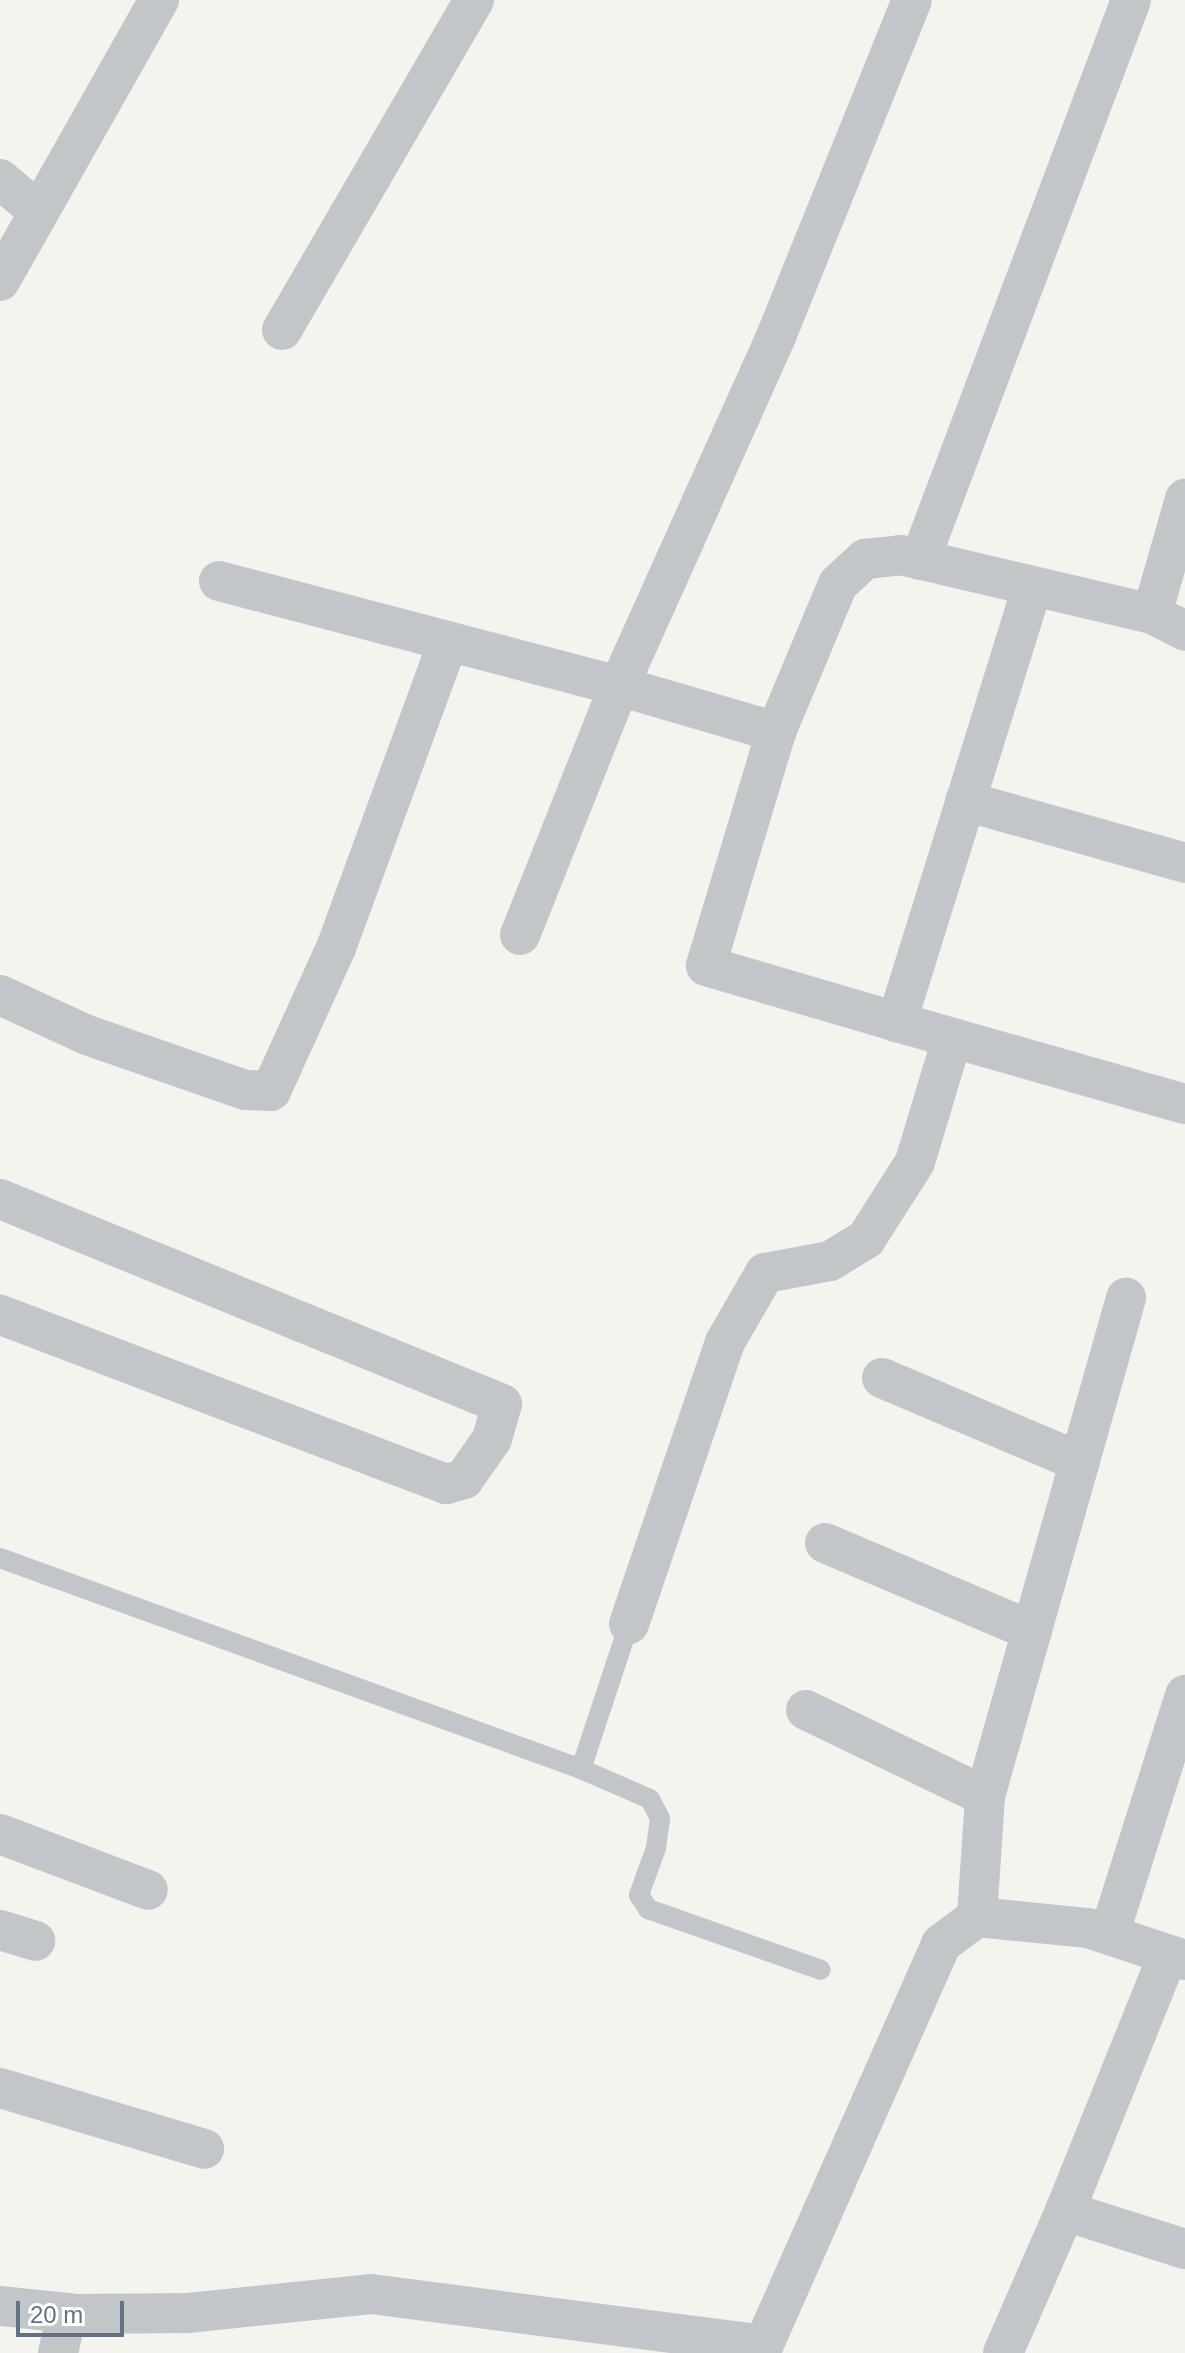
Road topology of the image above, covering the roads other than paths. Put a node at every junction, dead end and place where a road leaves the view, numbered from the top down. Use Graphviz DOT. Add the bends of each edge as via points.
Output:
graph roads {
  1 [pos="159,0"];
  2 [pos="474,0"];
  3 [pos="912,0"];
  4 [pos="1131,0"];
  5 [pos="0,179"];
  6 [pos="39,212"];
  7 [pos="0,281"];
  8 [pos="282,330"];
  9 [pos="1185,499"];
  10 [pos="920,560"];
  11 [pos="219,581"];
  12 [pos="1032,588"];
  13 [pos="1168,623"];
  14 [pos="448,642"];
  15 [pos="619,686"];
  16 [pos="776,732"];
  17 [pos="965,801"];
  18 [pos="1185,863"];
  19 [pos="520,935"];
  20 [pos="0,995"];
  21 [pos="897,1022"];
  22 [pos="952,1039"];
  23 [pos="1185,1104"];
  24 [pos="0,1199"];
  25 [pos="1126,1298"];
  26 [pos="0,1315"];
  27 [pos="882,1378"];
  28 [pos="1080,1462"];
  29 [pos="825,1543"];
  30 [pos="0,1558"];
  31 [pos="629,1624"];
  32 [pos="1032,1631"];
  33 [pos="1185,1695"];
  34 [pos="806,1710"];
  35 [pos="581,1769"];
  36 [pos="985,1796"];
  37 [pos="0,1834"];
  38 [pos="148,1890"];
  39 [pos="977,1917"];
  40 [pos="1109,1935"];
  41 [pos="1176,1957"];
  42 [pos="821,1970"];
  43 [pos="0,2088"];
  44 [pos="204,2149"];
  45 [pos="1065,2211"];
  46 [pos="1185,2249"];
  47 [pos="0,2306"];
  48 [pos="67,2313"];
  49 [pos="588,2338"];
  50 [pos="762,2349"];
  51 [pos="58,2353"];
  52 [pos="1003,2353"];
  1 -- 6 [label="street"];
  2 -- 8 [label="street"];
  3 -- 15 [label="street" via="777,334"];
  4 -- 10 [label="street"];
  5 -- 6 [label="street"];
  6 -- 7 [label="street"];
  9 -- 13 [label="street"];
  10 -- 12 [label="street"];
  10 -- 16 [label="street" via="901,555 865,559 838,584"];
  11 -- 14 [label="street"];
  12 -- 13 [label="street"];
  12 -- 17 [label="street"];
  14 -- 15 [label="street"];
  14 -- 20 [label="street" via="336,948 271,1091 245,1090 87,1035"];
  15 -- 16 [label="street"];
  15 -- 19 [label="street"];
  16 -- 21 [label="street" via="706,966"];
  17 -- 18 [label="street"];
  17 -- 21 [label="street"];
  21 -- 22 [label="street"];
  22 -- 23 [label="street"];
  22 -- 31 [label="street" via="915,1162 866,1239 830,1261 765,1273 725,1342"];
  24 -- 26 [label="street" via="502,1404 492,1439 464,1479 446,1484"];
  25 -- 28 [label="street"];
  27 -- 28 [label="street"];
  28 -- 32 [label="street"];
  29 -- 32 [label="street"];
  30 -- 35 [label="lane"];
  31 -- 35 [label="lane"];
  32 -- 36 [label="street"];
  33 -- 40 [label="street"];
  34 -- 36 [label="street"];
  35 -- 42 [label="lane" via="650,1799 660,1819 639,1895 648,1909"];
  36 -- 39 [label="street"];
  37 -- 38 [label="street"];
  39 -- 40 [label="street" via="1088,1928"];
  39 -- 50 [label="street" via="941,1944"];
  40 -- 41 [label="street"];
  41 -- 45 [label="street"];
  43 -- 44 [label="street"];
  45 -- 46 [label="street"];
  45 -- 52 [label="street"];
  47 -- 48 [label="street"];
  48 -- 49 [label="street" via="188,2313 371,2294"];
  48 -- 51 [label="street"];
  49 -- 50 [label="street"];
}
